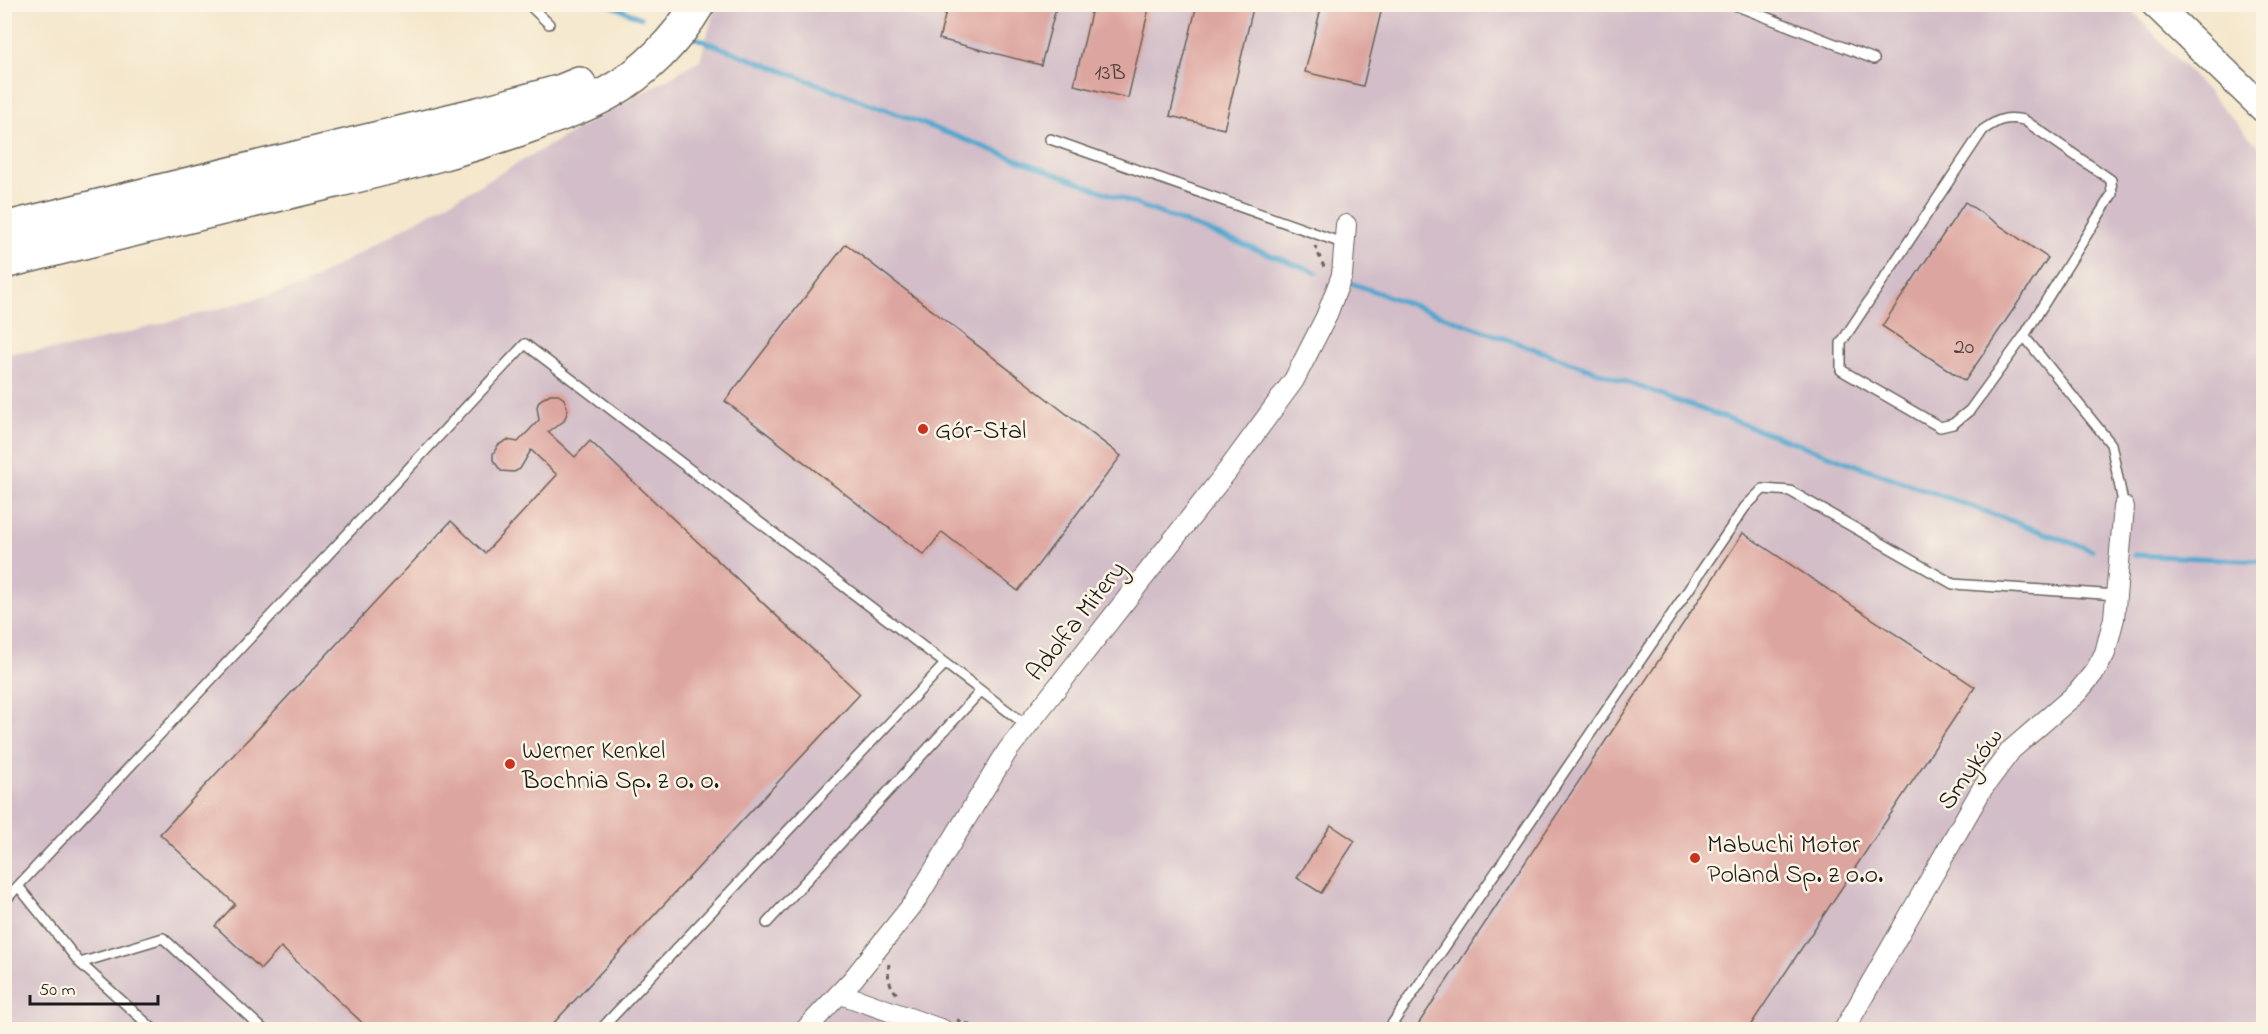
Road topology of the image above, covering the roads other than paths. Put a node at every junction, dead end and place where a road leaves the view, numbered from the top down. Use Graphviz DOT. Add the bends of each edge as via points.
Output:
graph roads {
  1 [pos="528,4"];
  2 [pos="669,4"];
  3 [pos="698,4"];
  4 [pos="1732,4"];
  5 [pos="2155,4"];
  6 [pos="549,24"];
  7 [pos="1874,59"];
  8 [pos="2264,109"];
  9 [pos="1050,139"];
  10 [pos="4,229"];
  11 [pos="1345,234"];
  12 [pos="4,262"];
  13 [pos="2024,336"];
  14 [pos="2124,507"];
  15 [pos="2117,595"];
  16 [pos="945,665"];
  17 [pos="980,692"];
  18 [pos="1026,725"];
  19 [pos="18,886"];
  20 [pos="4,902"];
  21 [pos="768,923"];
  22 [pos="80,963"];
  23 [pos="841,994"];
  24 [pos="947,1023"];
  25 [pos="154,1029"];
  26 [pos="264,1029"];
  27 [pos="600,1029"];
  28 [pos="805,1029"];
  29 [pos="1388,1029"];
  30 [pos="1844,1029"];
  1 -- 6 [label="lane"];
  2 -- 10 [label="highway" via="632,48 601,73 562,91"];
  3 -- 12 [label="highway" via="637,74 607,94 569,111 434,157"];
  4 -- 7 [label="lane"];
  5 -- 8 [label="main road"];
  9 -- 11 [label="lane"];
  11 -- 18 [label="street, Adolfa Mitery" via="1342,275 1294,380"];
  13 -- 13 [label="lane" via="2112,194 2110,180 2024,120 2012,117 1983,130 1841,343 1841,370 1940,427 1947,426 1970,410"];
  13 -- 14 [label="lane" via="2111,444"];
  14 -- 15 [label="street, Smyków"];
  15 -- 29 [label="lane" via="1953,584 1790,491 1764,489 1745,507"];
  15 -- 30 [label="street, Smyków" via="2110,636 2096,670 2077,693 2026,735 1982,789"];
  16 -- 17 [label="lane"];
  16 -- 19 [label="lane" via="525,344"];
  16 -- 27 [label="lane"];
  17 -- 18 [label="lane"];
  17 -- 21 [label="lane"];
  18 -- 23 [label="street, Adolfa Mitery" via="914,903"];
  19 -- 20 [label="lane"];
  19 -- 22 [label="lane"];
  22 -- 25 [label="lane"];
  22 -- 26 [label="lane" via="162,938"];
  23 -- 24 [label="street"];
  23 -- 28 [label="street, Adolfa Mitery"];
}
